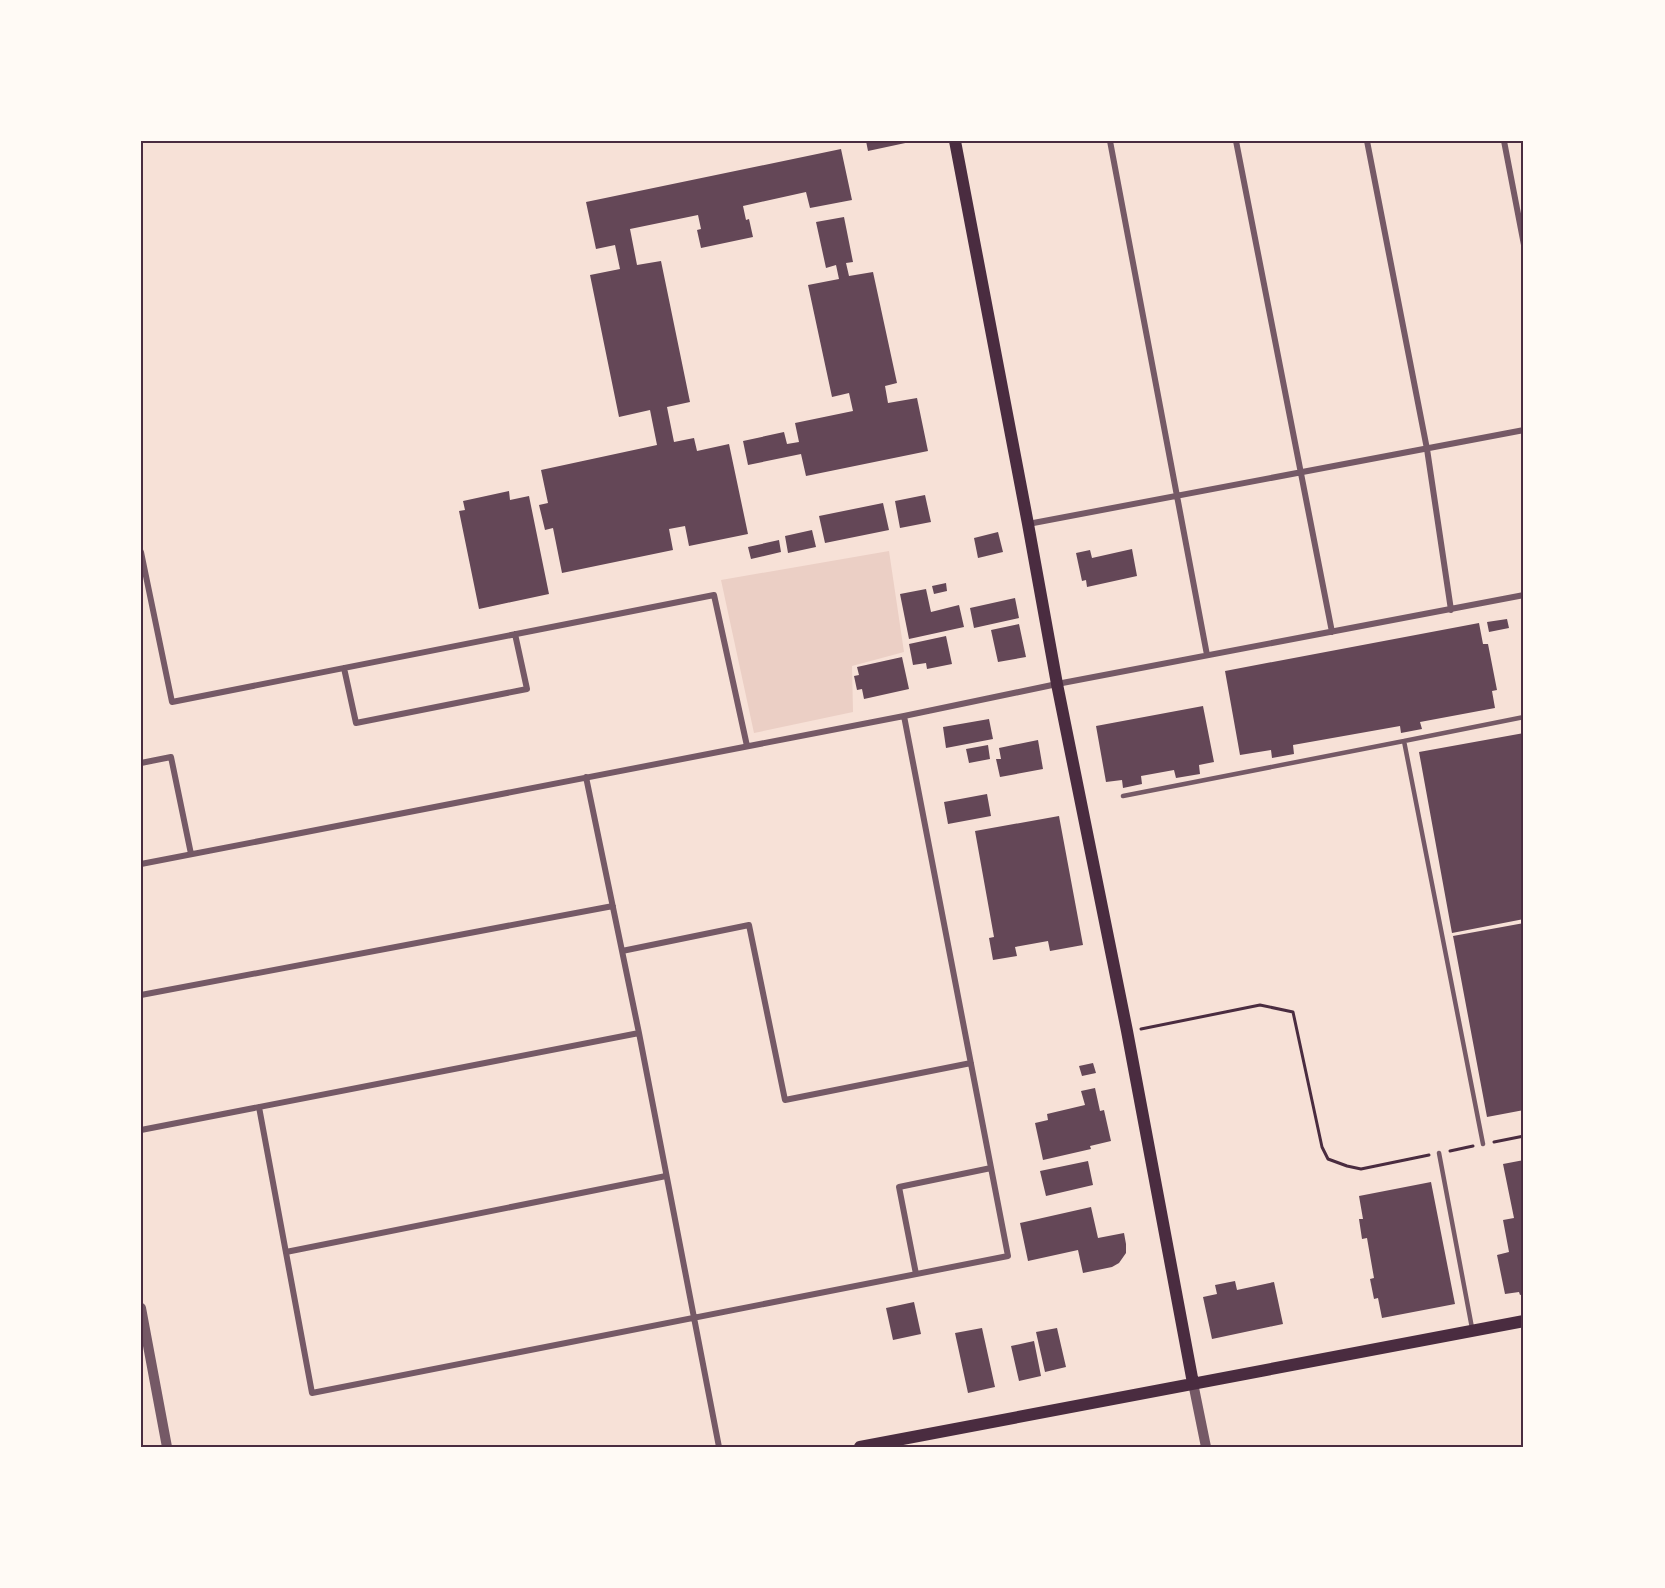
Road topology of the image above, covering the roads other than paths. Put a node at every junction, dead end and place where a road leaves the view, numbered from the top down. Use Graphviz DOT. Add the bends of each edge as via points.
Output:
graph roads {
  1 [pos="955,141"];
  2 [pos="1110,141"];
  3 [pos="1236,141"];
  4 [pos="1367,141"];
  5 [pos="1504,141"];
  6 [pos="1524,245"];
  7 [pos="1524,429"];
  8 [pos="1427,449"];
  9 [pos="1301,472"];
  10 [pos="1177,496"];
  11 [pos="1028,524"];
  12 [pos="141,552"];
  13 [pos="145,588"];
  14 [pos="1524,596"];
  15 [pos="1451,610"];
  16 [pos="1332,632"];
  17 [pos="515,634"];
  18 [pos="1208,655"];
  19 [pos="344,668"];
  20 [pos="1057,684"];
  21 [pos="904,716"];
  22 [pos="1524,717"];
  23 [pos="1404,741"];
  24 [pos="747,746"];
  25 [pos="141,763"];
  26 [pos="586,777"];
  27 [pos="1123,796"];
  28 [pos="191,854"];
  29 [pos="141,864"];
  30 [pos="613,906"];
  31 [pos="622,951"];
  32 [pos="141,995"];
  33 [pos="639,1034"];
  34 [pos="971,1063"];
  35 [pos="259,1107"];
  36 [pos="141,1130"];
  37 [pos="1483,1144"];
  38 [pos="1438,1153"];
  39 [pos="992,1168"];
  40 [pos="666,1176"];
  41 [pos="286,1252"];
  42 [pos="916,1274"];
  43 [pos="141,1308"];
  44 [pos="693,1317"];
  45 [pos="1524,1321"];
  46 [pos="1473,1331"];
  47 [pos="1193,1383"];
  48 [pos="165,1447"];
  49 [pos="719,1447"];
  50 [pos="860,1447"];
  51 [pos="1206,1447"];
  1 -- 11 [label="main road"];
  2 -- 10 [label="street"];
  3 -- 9 [label="street"];
  4 -- 8 [label="street"];
  5 -- 6 [label="street"];
  7 -- 8 [label="street"];
  8 -- 9 [label="street"];
  8 -- 15 [label="street"];
  9 -- 10 [label="street"];
  9 -- 16 [label="street"];
  10 -- 11 [label="street"];
  10 -- 18 [label="street"];
  11 -- 20 [label="main road"];
  12 -- 13 [label="street"];
  13 -- 19 [label="street" via="172,702"];
  14 -- 15 [label="street"];
  15 -- 16 [label="street"];
  16 -- 18 [label="street"];
  17 -- 19 [label="street"];
  17 -- 19 [label="street" via="527,689 493,696 356,723"];
  17 -- 24 [label="street" via="714,595"];
  18 -- 20 [label="street"];
  20 -- 21 [label="street"];
  20 -- 47 [label="main road"];
  21 -- 24 [label="street"];
  21 -- 34 [label="street"];
  22 -- 23 [label="lane"];
  23 -- 27 [label="lane"];
  23 -- 37 [label="lane"];
  24 -- 26 [label="street"];
  25 -- 28 [label="street" via="171,757"];
  26 -- 28 [label="street"];
  26 -- 30 [label="street"];
  28 -- 29 [label="street"];
  30 -- 31 [label="street"];
  30 -- 32 [label="street"];
  31 -- 33 [label="street"];
  31 -- 34 [label="street" via="750,925 784,1100"];
  33 -- 35 [label="street"];
  33 -- 40 [label="street"];
  34 -- 39 [label="street"];
  35 -- 36 [label="street"];
  35 -- 41 [label="street"];
  38 -- 46 [label="lane"];
  39 -- 42 [label="street" via="1008,1256"];
  39 -- 42 [label="street" via="899,1187"];
  40 -- 41 [label="street"];
  40 -- 44 [label="street"];
  41 -- 44 [label="street" via="312,1393"];
  42 -- 44 [label="street"];
  43 -- 48 [label="street"];
  44 -- 49 [label="street"];
  45 -- 46 [label="main road"];
  46 -- 47 [label="main road"];
  47 -- 50 [label="main road"];
  47 -- 51 [label="street"];
}
